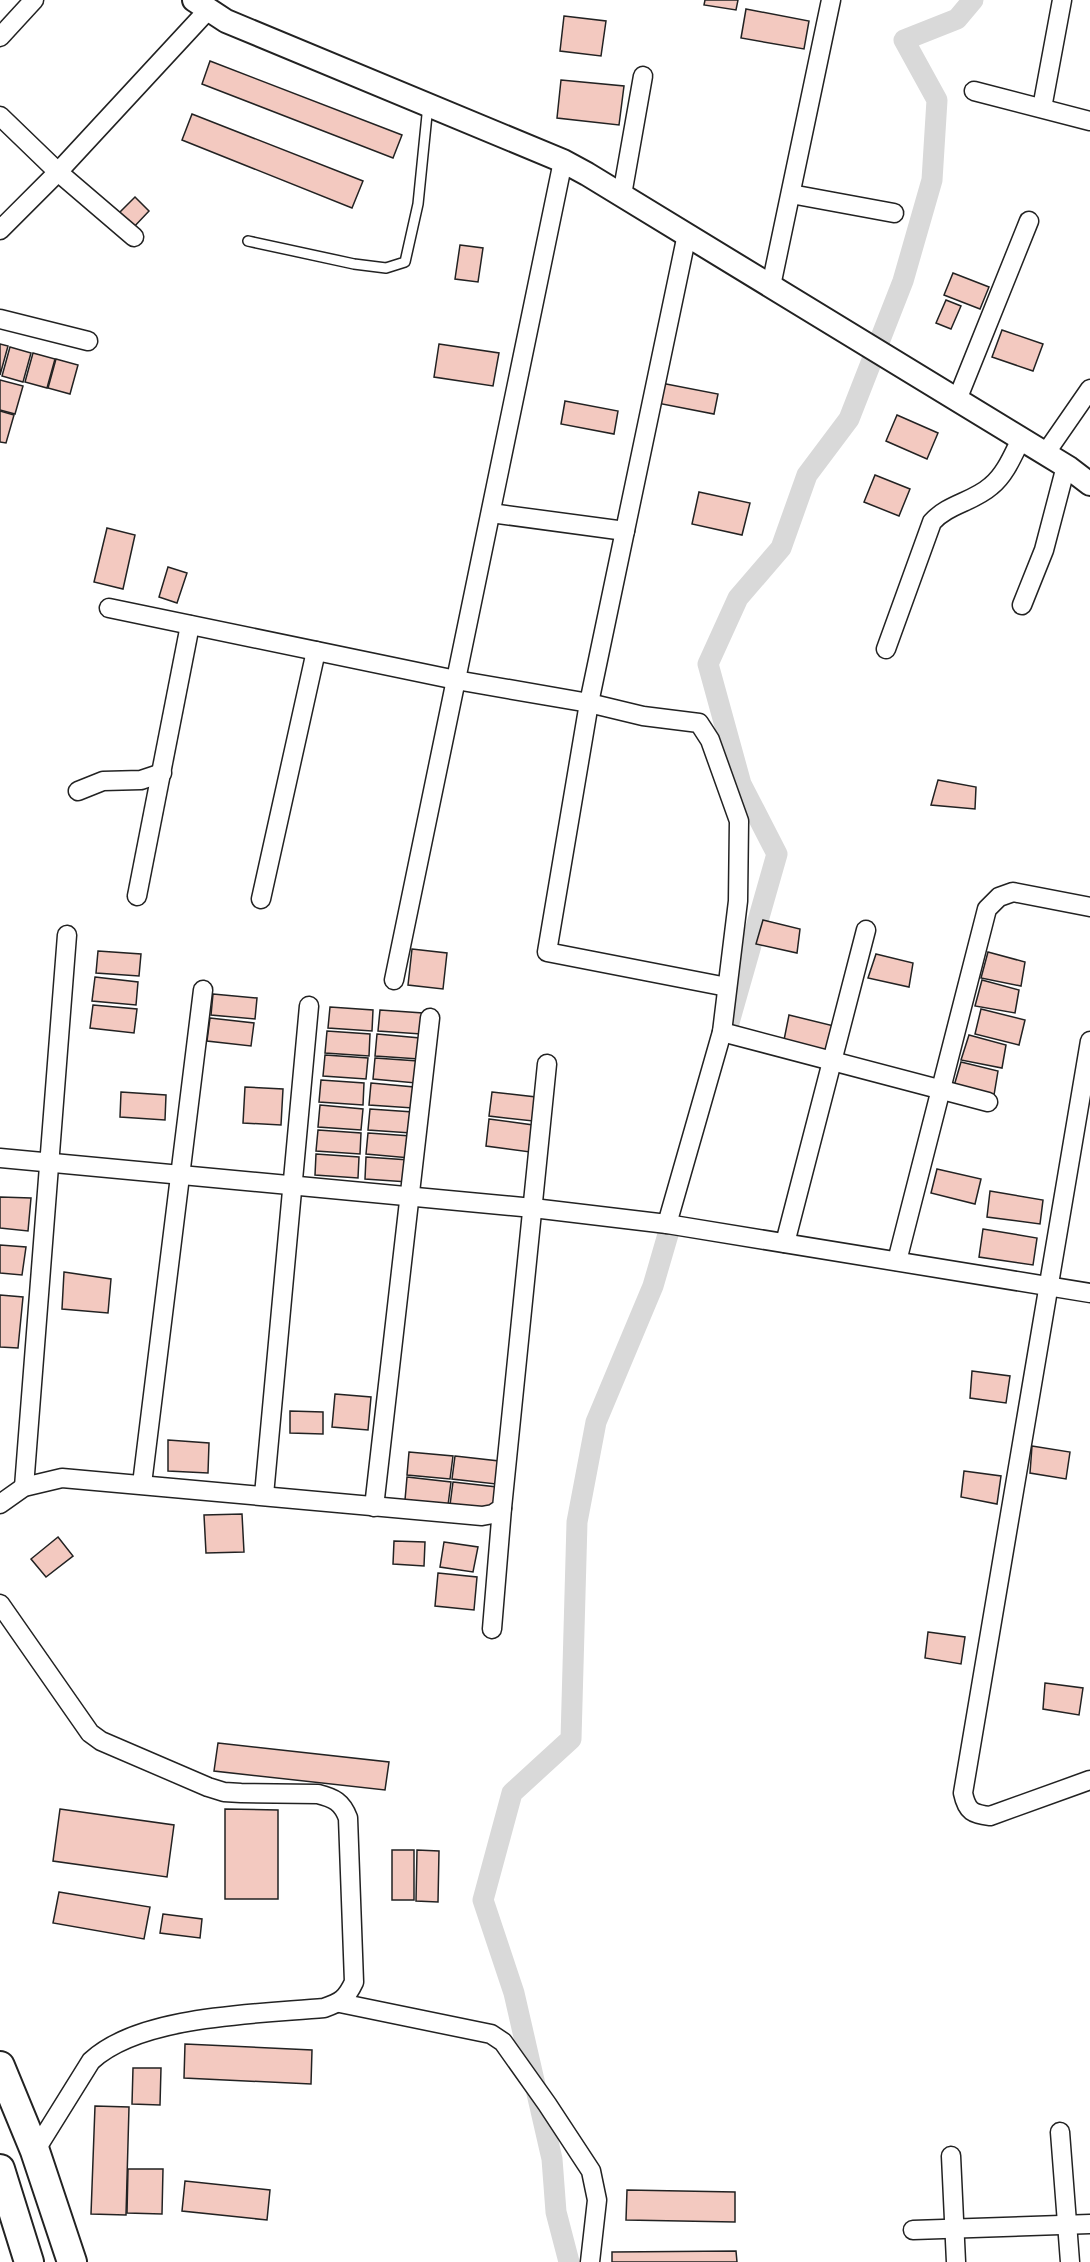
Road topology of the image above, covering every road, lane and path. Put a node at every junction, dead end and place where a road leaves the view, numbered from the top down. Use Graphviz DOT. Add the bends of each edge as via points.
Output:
graph roads {
  1 [pos="34,0"];
  2 [pos="831,0"];
  3 [pos="1062,0"];
  4 [pos="201,5"];
  5 [pos="0,37"];
  6 [pos="644,76"];
  7 [pos="974,91"];
  8 [pos="428,105"];
  9 [pos="1042,108"];
  10 [pos="0,116"];
  11 [pos="1090,121"];
  12 [pos="562,162"];
  13 [pos="58,172"];
  14 [pos="790,194"];
  15 [pos="622,195"];
  16 [pos="894,213"];
  17 [pos="1029,221"];
  18 [pos="1,226"];
  19 [pos="687,234"];
  20 [pos="134,237"];
  21 [pos="248,241"];
  22 [pos="771,286"];
  23 [pos="0,319"];
  24 [pos="88,341"];
  25 [pos="1090,388"];
  26 [pos="957,400"];
  27 [pos="1021,439"];
  28 [pos="1045,454"];
  29 [pos="1066,466"];
  30 [pos="1090,484"];
  31 [pos="490,513"];
  32 [pos="625,531"];
  33 [pos="1022,605"];
  34 [pos="109,608"];
  35 [pos="190,625"];
  36 [pos="886,649"];
  37 [pos="316,651"];
  38 [pos="456,680"];
  39 [pos="590,703"];
  40 [pos="162,773"];
  41 [pos="78,791"];
  42 [pos="137,896"];
  43 [pos="261,899"];
  44 [pos="1090,907"];
  45 [pos="866,930"];
  46 [pos="67,934"];
  47 [pos="394,980"];
  48 [pos="727,987"];
  49 [pos="203,990"];
  50 [pos="309,1006"];
  51 [pos="430,1018"];
  52 [pos="722,1032"];
  53 [pos="1090,1046"];
  54 [pos="832,1061"];
  55 [pos="547,1064"];
  56 [pos="942,1089"];
  57 [pos="988,1102"];
  58 [pos="0,1158"];
  59 [pos="49,1163"];
  60 [pos="180,1175"];
  61 [pos="292,1186"];
  62 [pos="410,1197"];
  63 [pos="533,1209"];
  64 [pos="667,1224"];
  65 [pos="785,1243"];
  66 [pos="897,1261"];
  67 [pos="1049,1286"];
  68 [pos="1090,1293"];
  69 [pos="142,1484"];
  70 [pos="24,1487"];
  71 [pos="264,1495"];
  72 [pos="0,1504"];
  73 [pos="374,1507"];
  74 [pos="502,1508"];
  75 [pos="0,1604"];
  76 [pos="492,1629"];
  77 [pos="1090,1780"];
  78 [pos="340,2003"];
  79 [pos="0,2066"];
  80 [pos="1060,2132"];
  81 [pos="35,2151"];
  82 [pos="951,2156"];
  83 [pos="0,2169"];
  84 [pos="1090,2224"];
  85 [pos="1068,2225"];
  86 [pos="954,2228"];
  87 [pos="913,2230"];
  88 [pos="23,2256"];
  89 [pos="72,2262"];
  90 [pos="590,2262"];
  91 [pos="956,2262"];
  92 [pos="1070,2262"];
  1 -- 5 [label="street"];
  2 -- 14 [label="street"];
  3 -- 9 [label="street"];
  4 -- 8 [label="street" via="226,21"];
  4 -- 13 [label="street"];
  6 -- 15 [label="street"];
  7 -- 9 [label="street"];
  8 -- 12 [label="street"];
  8 -- 21 [label="lane" via="418,204 405,262 386,268 354,264"];
  9 -- 11 [label="street"];
  10 -- 13 [label="street"];
  12 -- 15 [label="street"];
  12 -- 31 [label="street"];
  13 -- 18 [label="street"];
  13 -- 20 [label="street"];
  14 -- 16 [label="street"];
  14 -- 22 [label="street"];
  15 -- 19 [label="street"];
  17 -- 26 [label="street"];
  19 -- 22 [label="street"];
  19 -- 32 [label="street"];
  22 -- 26 [label="street"];
  23 -- 24 [label="street"];
  25 -- 28 [label="street"];
  26 -- 27 [label="street"];
  27 -- 28 [label="street"];
  27 -- 36 [label="street" via="991,487 948,508 932,522"];
  28 -- 29 [label="street"];
  29 -- 30 [label="street"];
  29 -- 33 [label="street" via="1044,550"];
  31 -- 32 [label="street"];
  31 -- 38 [label="street"];
  32 -- 39 [label="street"];
  34 -- 35 [label="street"];
  35 -- 37 [label="street"];
  35 -- 40 [label="street"];
  37 -- 38 [label="street"];
  37 -- 43 [label="street"];
  38 -- 39 [label="street"];
  38 -- 47 [label="street"];
  39 -- 48 [label="street" via="643,716 699,723 710,740 739,821 738,901"];
  39 -- 48 [label="street" via="548,952"];
  40 -- 41 [label="street" via="141,780 103,781"];
  40 -- 42 [label="street"];
  44 -- 56 [label="street" via="1013,892 999,897 987,909"];
  45 -- 54 [label="street"];
  46 -- 59 [label="street"];
  48 -- 52 [label="street"];
  49 -- 60 [label="street"];
  50 -- 61 [label="street"];
  51 -- 62 [label="street"];
  52 -- 54 [label="street"];
  52 -- 64 [label="street"];
  53 -- 67 [label="street"];
  54 -- 56 [label="street"];
  54 -- 65 [label="street"];
  55 -- 63 [label="street"];
  56 -- 57 [label="street"];
  56 -- 66 [label="street"];
  58 -- 59 [label="street"];
  59 -- 60 [label="street"];
  59 -- 70 [label="street"];
  60 -- 61 [label="street"];
  60 -- 69 [label="street"];
  61 -- 62 [label="street"];
  61 -- 71 [label="street"];
  62 -- 63 [label="street"];
  62 -- 73 [label="street"];
  63 -- 64 [label="street"];
  63 -- 74 [label="street"];
  64 -- 65 [label="street"];
  65 -- 66 [label="street"];
  66 -- 67 [label="street"];
  67 -- 68 [label="street"];
  67 -- 77 [label="street" via="963,1793 965,1805 975,1814 990,1816"];
  69 -- 70 [label="street" via="62,1478"];
  69 -- 71 [label="street"];
  70 -- 72 [label="street"];
  71 -- 73 [label="street"];
  73 -- 74 [label="street" via="482,1516"];
  74 -- 76 [label="street"];
  75 -- 78 [label="street" via="90,1733 101,1741 224,1792 318,1794 344,1805 348,1818 354,1982"];
  78 -- 81 [label="street" via="324,2008 190,2020 103,2049 91,2061"];
  78 -- 90 [label="street" via="491,2034 502,2042 591,2172 597,2200"];
  79 -- 81 [label="main road"];
  80 -- 85 [label="street"];
  81 -- 89 [label="main road"];
  82 -- 86 [label="street"];
  83 -- 88 [label="main road"];
  84 -- 85 [label="street"];
  85 -- 86 [label="street"];
  85 -- 92 [label="street"];
  86 -- 87 [label="street"];
  86 -- 91 [label="street"];
}
